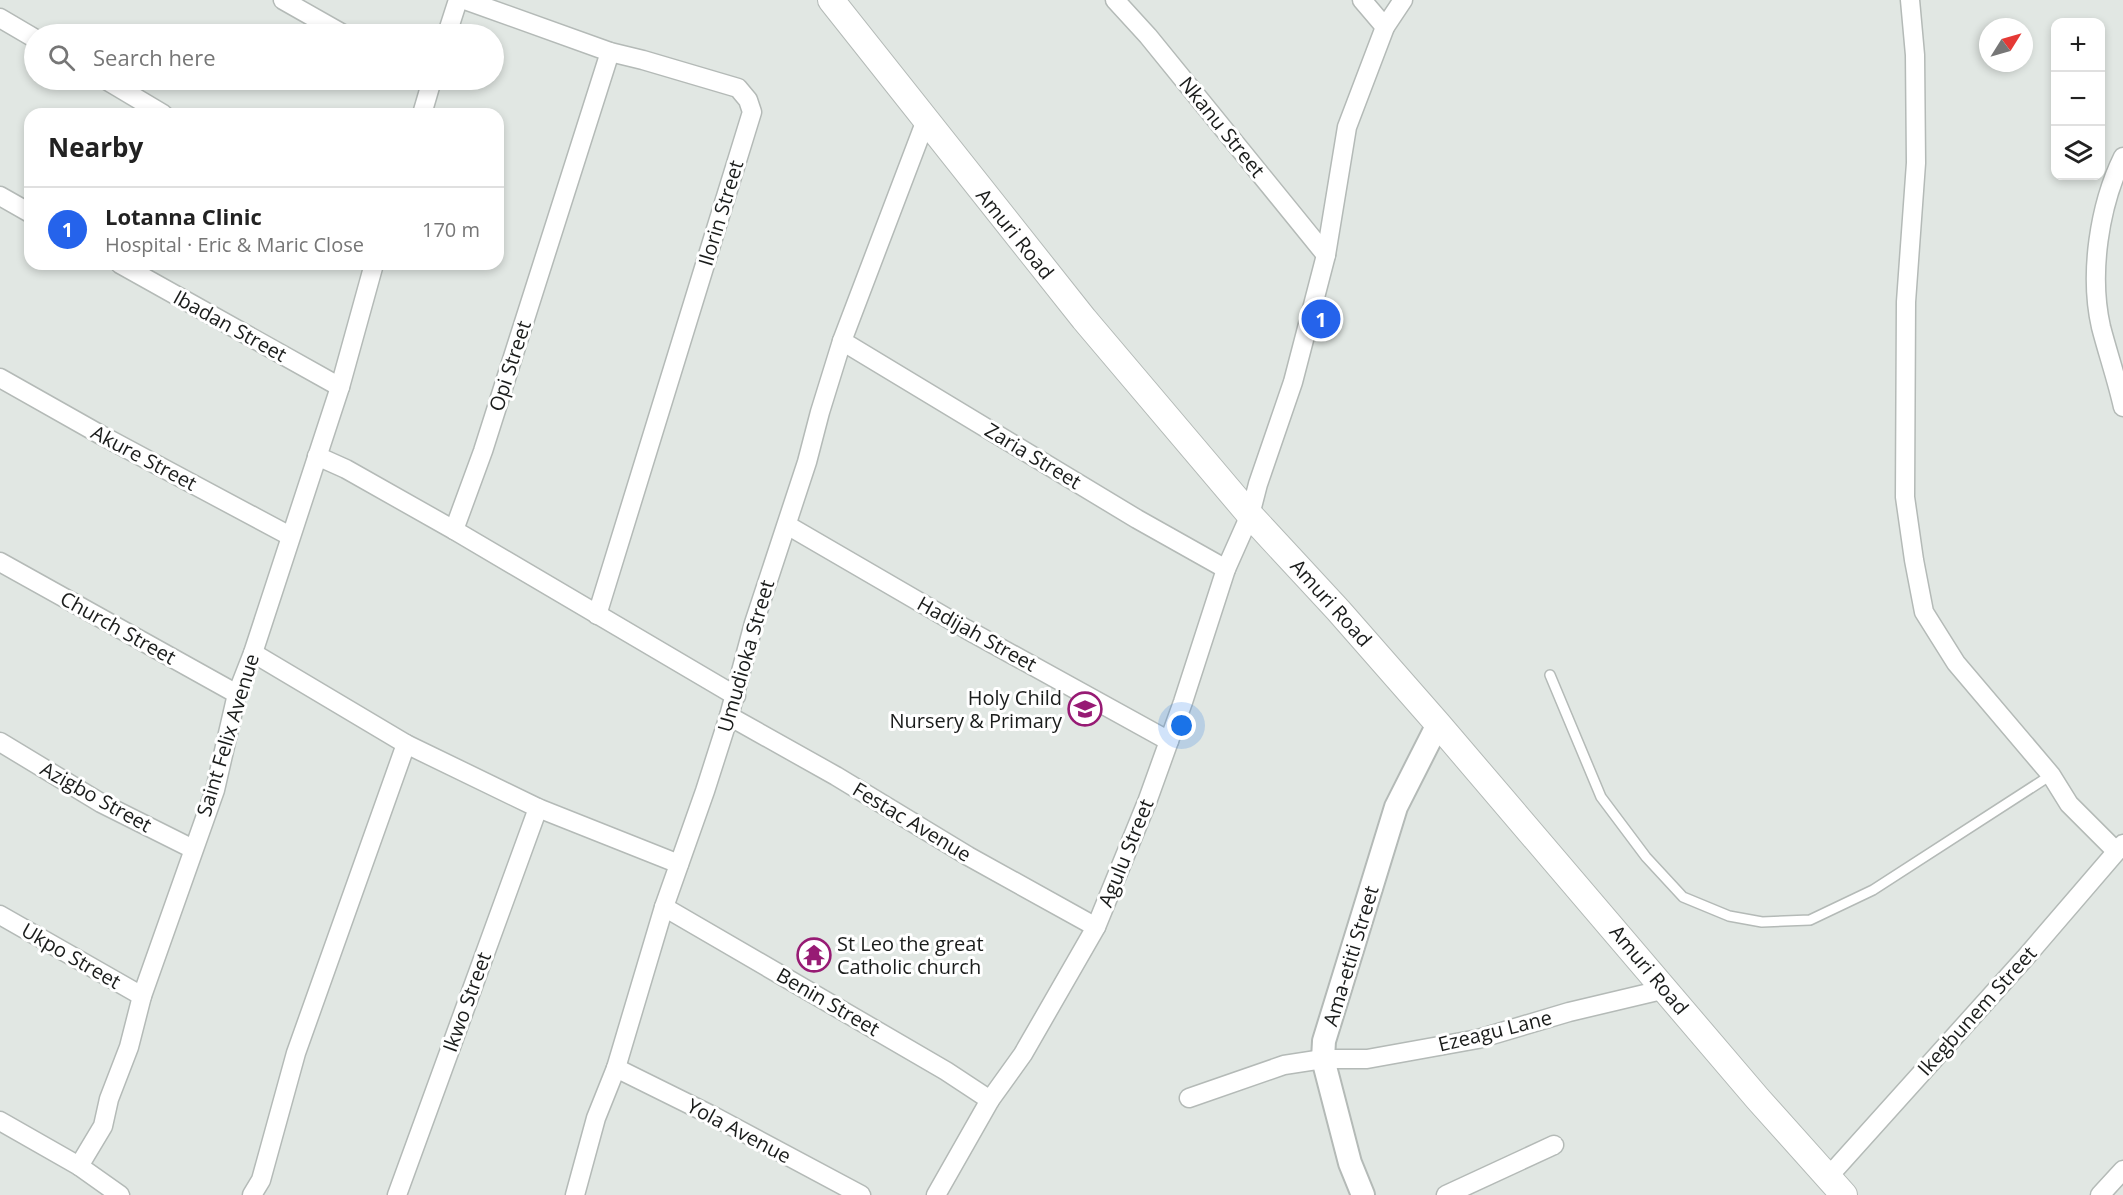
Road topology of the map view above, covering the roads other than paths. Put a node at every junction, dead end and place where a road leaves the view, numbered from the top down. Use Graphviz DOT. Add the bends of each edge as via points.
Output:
graph roads {
  1 [pos="283,0"];
  2 [pos="458,0"];
  3 [pos="465,0"];
  4 [pos="831,0"];
  5 [pos="1115,0"];
  6 [pos="1362,0"];
  7 [pos="1403,0"];
  8 [pos="1910,0"];
  9 [pos="0,18"];
  10 [pos="326,24"];
  11 [pos="450,24"];
  12 [pos="1385,27"];
  13 [pos="24,33"];
  14 [pos="610,52"];
  15 [pos="123,90"];
  16 [pos="426,90"];
  17 [pos="153,108"];
  18 [pos="423,108"];
  19 [pos="926,120"];
  20 [pos="2123,157"];
  21 [pos="0,196"];
  22 [pos="24,210"];
  23 [pos="1326,255"];
  24 [pos="131,270"];
  25 [pos="372,270"];
  26 [pos="842,340"];
  27 [pos="0,378"];
  28 [pos="340,387"];
  29 [pos="2123,407"];
  30 [pos="317,456"];
  31 [pos="1250,515"];
  32 [pos="787,525"];
  33 [pos="454,530"];
  34 [pos="290,536"];
  35 [pos="0,562"];
  36 [pos="1226,569"];
  37 [pos="597,615"];
  38 [pos="253,653"];
  39 [pos="1550,675"];
  40 [pos="237,694"];
  41 [pos="736,696"];
  42 [pos="729,716"];
  43 [pos="1438,723"];
  44 [pos="1169,741"];
  45 [pos="0,742"];
  46 [pos="406,744"];
  47 [pos="2051,775"];
  48 [pos="538,808"];
  49 [pos="2121,846"];
  50 [pos="193,849"];
  51 [pos="679,864"];
  52 [pos="664,907"];
  53 [pos="0,915"];
  54 [pos="1096,927"];
  55 [pos="1666,989"];
  56 [pos="142,996"];
  57 [pos="1323,1059"];
  58 [pos="616,1068"];
  59 [pos="1190,1098"];
  60 [pos="990,1100"];
  61 [pos="0,1121"];
  62 [pos="1554,1145"];
  63 [pos="78,1166"];
  64 [pos="2123,1170"];
  65 [pos="1839,1190"];
  66 [pos="120,1195"];
  67 [pos="252,1195"];
  68 [pos="397,1195"];
  69 [pos="575,1195"];
  70 [pos="861,1195"];
  71 [pos="936,1195"];
  72 [pos="1363,1195"];
  73 [pos="1446,1195"];
  74 [pos="2100,1195"];
  1 -- 10 [label="street"];
  2 -- 11 [label="street"];
  3 -- 14 [label="street, Ilorin Street"];
  4 -- 19 [label="main road, Amuri Road"];
  5 -- 23 [label="street, Nkanu Street"];
  6 -- 12 [label="street"];
  7 -- 12 [label="street, Agulu Street"];
  8 -- 47 [label="street" via="1916,163 1906,302 1905,497 1914,560 1924,612 1956,663"];
  9 -- 13 [label="street"];
  12 -- 23 [label="street, Agulu Street" via="1347,127"];
  14 -- 33 [label="street, Opi Street" via="483,451"];
  14 -- 37 [label="street, Ilorin Street" via="738,88 752,112"];
  15 -- 17 [label="street"];
  16 -- 18 [label="street"];
  19 -- 26 [label="street, Umudioka Street"];
  19 -- 31 [label="main road, Amuri Road" via="1084,319"];
  20 -- 29 [label="street" via="2100,222 2097,288 2101,325"];
  21 -- 22 [label="street"];
  23 -- 31 [label="street, Agulu Street" via="1293,382"];
  24 -- 28 [label="street, Ibadan Street"];
  25 -- 28 [label="street, Saint Felix Avenue"];
  26 -- 32 [label="street, Umudioka Street"];
  26 -- 36 [label="street, Zaria Street"];
  27 -- 34 [label="street, Akure Street"];
  28 -- 30 [label="street, Saint Felix Avenue"];
  30 -- 33 [label="street"];
  30 -- 34 [label="street, Saint Felix Avenue"];
  31 -- 36 [label="street, Agulu Street"];
  31 -- 43 [label="main road, Amuri Road"];
  32 -- 41 [label="street, Umudioka Street" via="754,623"];
  32 -- 44 [label="street, Hadijah Street"];
  33 -- 37 [label="street"];
  34 -- 38 [label="street, Saint Felix Avenue"];
  35 -- 40 [label="street, Church Street"];
  36 -- 44 [label="street, Agulu Street"];
  37 -- 41 [label="street"];
  38 -- 40 [label="street, Saint Felix Avenue"];
  38 -- 46 [label="street"];
  39 -- 47 [label="lane" via="1607,806 1683,897 1729,916 1762,922 1810,920 1873,890"];
  40 -- 50 [label="street, Saint Felix Avenue" via="215,790"];
  41 -- 42 [label="street, Umudioka Street"];
  42 -- 51 [label="street, Umudioka Street"];
  42 -- 54 [label="street, Festac Avenue"];
  43 -- 55 [label="main road, Amuri Road"];
  43 -- 57 [label="street, Ama-etiti Street" via="1396,807 1324,1041"];
  44 -- 54 [label="street, Agulu Street"];
  45 -- 50 [label="street, Azigbo Street" via="101,803"];
  46 -- 48 [label="street"];
  46 -- 67 [label="street" via="296,1053 261,1180"];
  47 -- 49 [label="street" via="2069,804 2114,849"];
  48 -- 51 [label="street"];
  48 -- 68 [label="street, Ikwo Street"];
  49 -- 65 [label="street, Ikegbunem Street" via="2025,958"];
  50 -- 56 [label="street, Saint Felix Avenue"];
  51 -- 52 [label="street, Umudioka Street"];
  52 -- 58 [label="street, Umudioka Street"];
  52 -- 60 [label="street, Benin Street"];
  53 -- 56 [label="street, Ukpo Street"];
  54 -- 60 [label="street, Agulu Street" via="1023,1054"];
  55 -- 57 [label="street, Ezeagu Lane" via="1478,1039 1367,1059"];
  55 -- 65 [label="main road, Amuri Road"];
  56 -- 63 [label="street, Saint Felix Avenue" via="103,1126"];
  57 -- 59 [label="street, Ezeagu Lane" via="1284,1065"];
  57 -- 72 [label="street, Ama-etiti Street" via="1350,1163"];
  58 -- 69 [label="street, Umudioka Street" via="596,1118"];
  58 -- 70 [label="street, Yola Avenue"];
  60 -- 71 [label="street, Agulu Street"];
  61 -- 63 [label="street"];
  62 -- 73 [label="street"];
  63 -- 66 [label="street"];
  64 -- 74 [label="street"];
}
